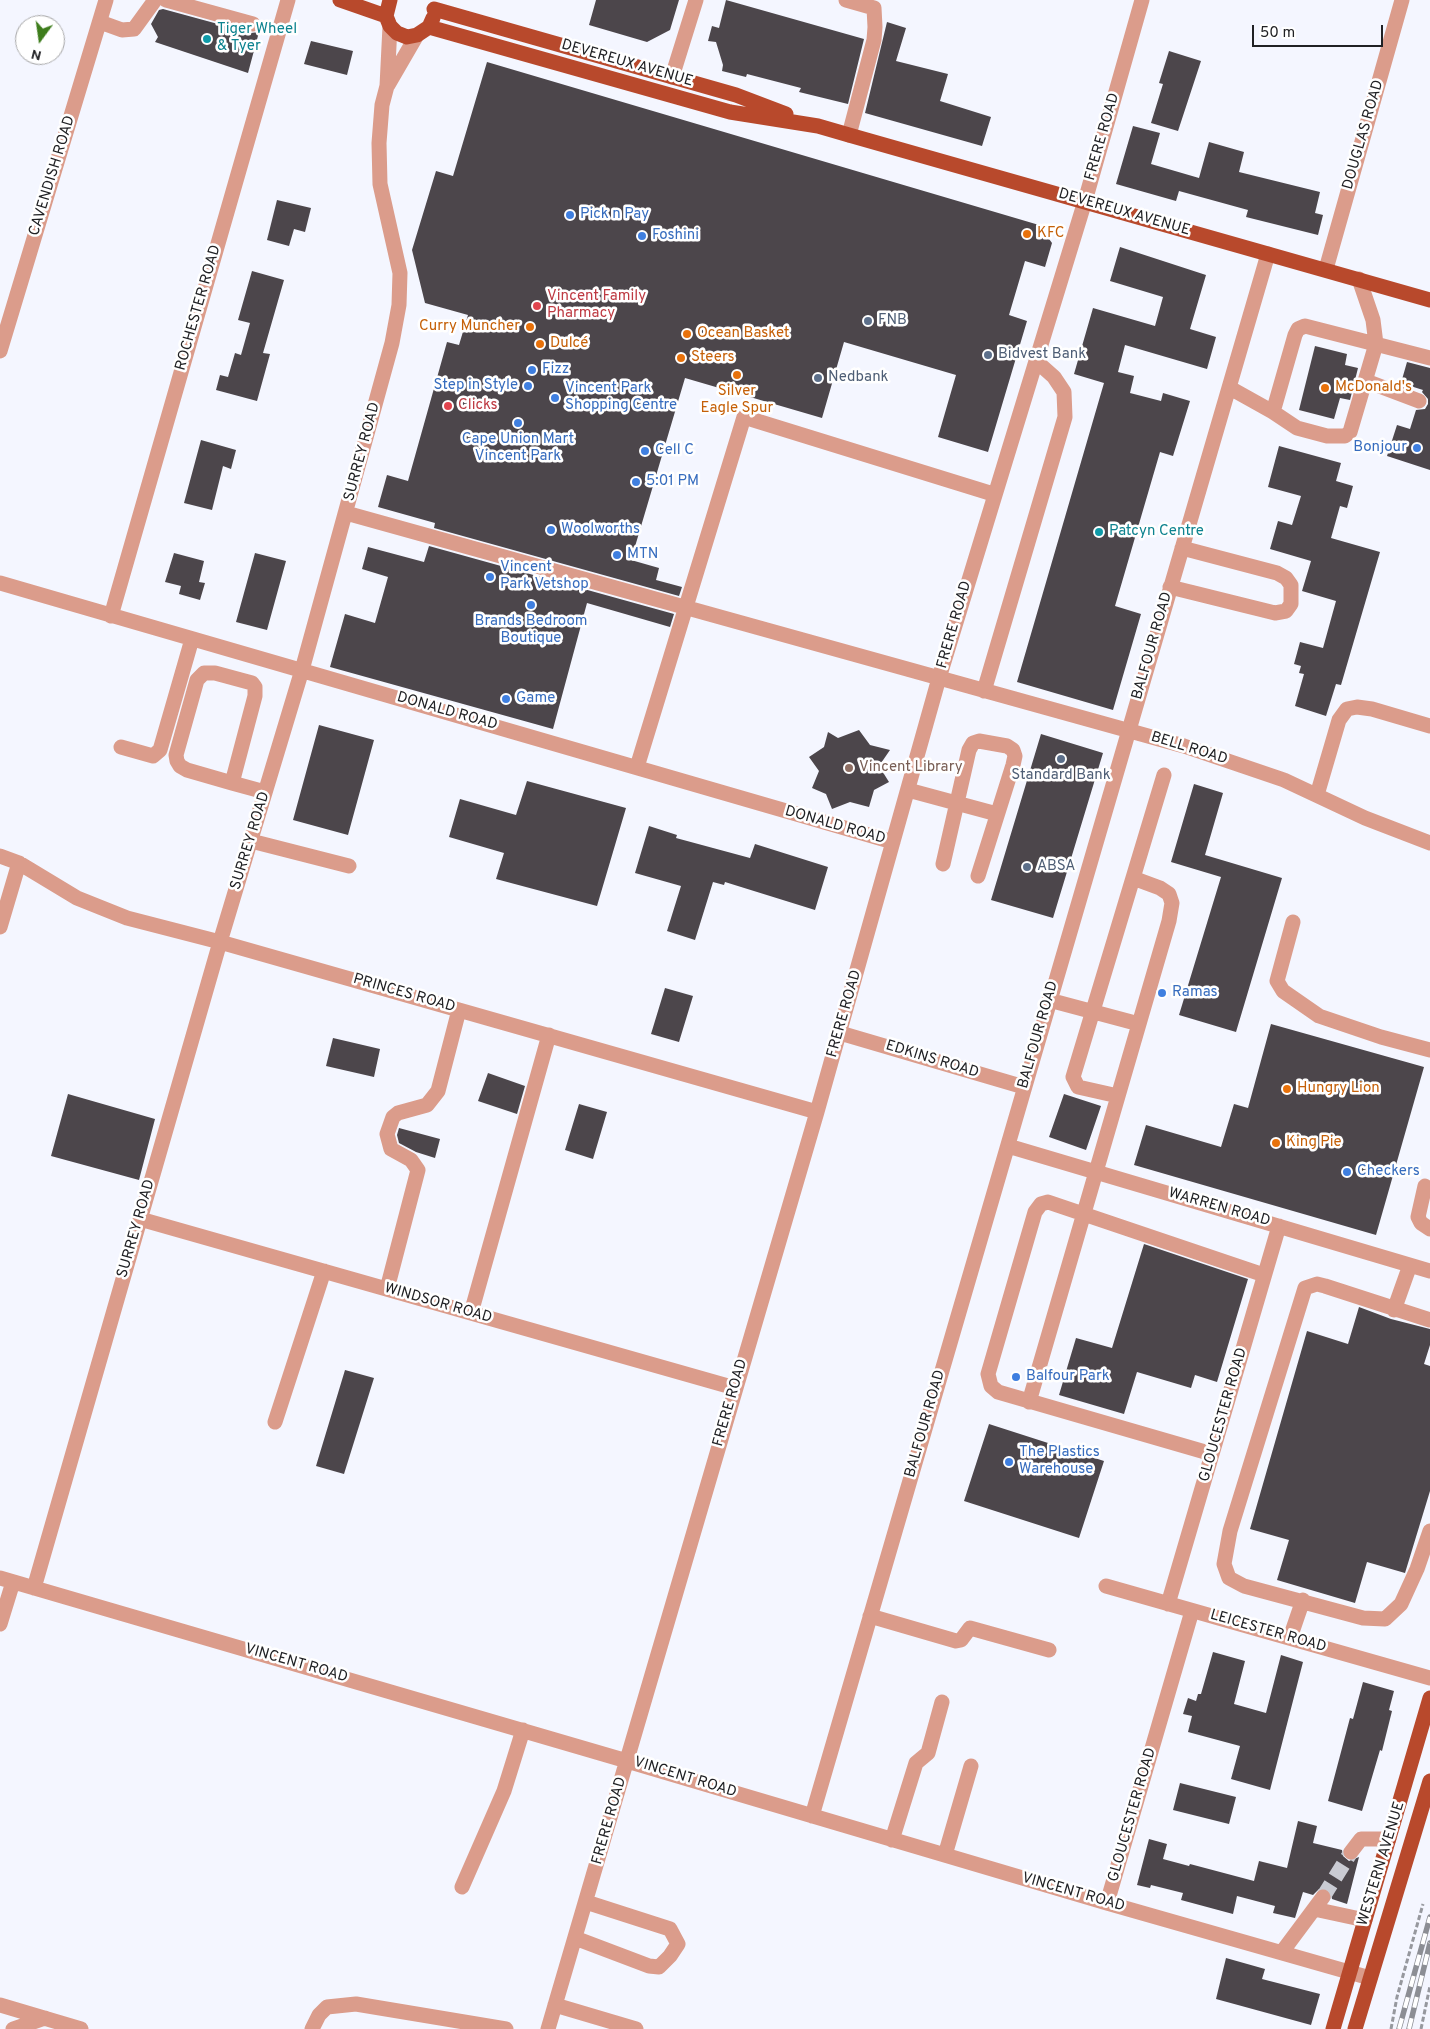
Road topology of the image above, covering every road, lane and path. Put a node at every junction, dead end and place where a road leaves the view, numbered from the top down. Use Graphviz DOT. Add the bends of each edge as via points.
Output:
graph roads {
  1 [pos="106,0"];
  2 [pos="155,0"];
  3 [pos="166,0"];
  4 [pos="288,0"];
  5 [pos="340,0"];
  6 [pos="390,0"];
  7 [pos="696,0"];
  8 [pos="846,0"];
  9 [pos="1142,0"];
  10 [pos="1402,0"];
  11 [pos="432,4"];
  12 [pos="388,21"];
  13 [pos="100,22"];
  14 [pos="252,24"];
  15 [pos="423,31"];
  16 [pos="672,77"];
  17 [pos="387,86"];
  18 [pos="818,126"];
  19 [pos="849,134"];
  20 [pos="1085,201"];
  21 [pos="1268,254"];
  22 [pos="1326,269"];
  23 [pos="1359,279"];
  24 [pos="1430,300"];
  25 [pos="1376,344"];
  26 [pos="0,351"];
  27 [pos="1430,358"];
  28 [pos="1036,361"];
  29 [pos="1366,381"];
  30 [pos="1230,388"];
  31 [pos="1419,401"];
  32 [pos="1273,412"];
  33 [pos="993,494"];
  34 [pos="346,514"];
  35 [pos="1182,548"];
  36 [pos="0,583"];
  37 [pos="1170,587"];
  38 [pos="111,616"];
  39 [pos="192,640"];
  40 [pos="302,670"];
  41 [pos="939,678"];
  42 [pos="984,691"];
  43 [pos="1430,726"];
  44 [pos="1128,731"];
  45 [pos="122,747"];
  46 [pos="636,767"];
  47 [pos="1164,775"];
  48 [pos="232,783"];
  49 [pos="908,790"];
  50 [pos="265,792"];
  51 [pos="1317,795"];
  52 [pos="957,803"];
  53 [pos="997,814"];
  54 [pos="251,841"];
  55 [pos="893,842"];
  56 [pos="1430,844"];
  57 [pos="0,856"];
  58 [pos="19,863"];
  59 [pos="944,864"];
  60 [pos="349,866"];
  61 [pos="978,876"];
  62 [pos="1133,878"];
  63 [pos="1293,922"];
  64 [pos="0,927"];
  65 [pos="220,942"];
  66 [pos="1049,1000"];
  67 [pos="459,1010"];
  68 [pos="1093,1012"];
  69 [pos="1139,1024"];
  70 [pos="840,1033"];
  71 [pos="549,1035"];
  72 [pos="1430,1050"];
  73 [pos="1024,1087"];
  74 [pos="1118,1096"];
  75 [pos="817,1112"];
  76 [pos="1008,1146"];
  77 [pos="1097,1172"];
  78 [pos="1425,1186"];
  79 [pos="1084,1214"];
  80 [pos="140,1219"];
  81 [pos="1279,1226"];
  82 [pos="1430,1229"];
  83 [pos="1410,1265"];
  84 [pos="324,1271"];
  85 [pos="1430,1271"];
  86 [pos="1264,1275"];
  87 [pos="387,1289"];
  88 [pos="1394,1310"];
  89 [pos="471,1313"];
  90 [pos="1430,1320"];
  91 [pos="735,1388"];
  92 [pos="1030,1402"];
  93 [pos="275,1422"];
  94 [pos="1212,1454"];
  95 [pos="1430,1531"];
  96 [pos="6,1580"];
  97 [pos="1106,1586"];
  98 [pos="34,1588"];
  99 [pos="1303,1600"];
  100 [pos="1168,1604"];
  101 [pos="1192,1611"];
  102 [pos="870,1616"];
  103 [pos="0,1624"];
  104 [pos="1290,1638"];
  105 [pos="1049,1650"];
  106 [pos="1430,1678"];
  107 [pos="1430,1698"];
  108 [pos="942,1702"];
  109 [pos="523,1730"];
  110 [pos="627,1761"];
  111 [pos="971,1766"];
  112 [pos="1430,1781"];
  113 [pos="812,1816"];
  114 [pos="1389,1839"];
  115 [pos="892,1840"];
  116 [pos="1351,1852"];
  117 [pos="945,1855"];
  118 [pos="462,1886"];
  119 [pos="1323,1897"];
  120 [pos="586,1902"];
  121 [pos="1107,1903"];
  122 [pos="1423,1904"];
  123 [pos="1314,1909"];
  124 [pos="1365,1920"];
  125 [pos="575,1938"];
  126 [pos="1282,1952"];
  127 [pos="1350,1971"];
  128 [pos="1370,1978"];
  129 [pos="1430,1986"];
  130 [pos="0,2005"];
  131 [pos="555,2005"];
  132 [pos="45,2018"];
  133 [pos="13,2029"];
  134 [pos="81,2029"];
  135 [pos="312,2029"];
  136 [pos="506,2029"];
  137 [pos="548,2029"];
  138 [pos="636,2029"];
  139 [pos="1333,2029"];
  140 [pos="1355,2029"];
  141 [pos="1391,2029"];
  142 [pos="1420,2029"];
  1 -- 13 [label="street, CAVENDISH ROAD"];
  2 -- 13 [label="street" via="134,29 122,30"];
  3 -- 14 [label="street"];
  4 -- 38 [label="street, ROCHESTER ROAD"];
  5 -- 12 [label="main road"];
  6 -- 12 [label="main road"];
  7 -- 16 [label="street"];
  8 -- 19 [label="street" via="874,8 875,27"];
  9 -- 20 [label="street, FRERE ROAD"];
  10 -- 22 [label="street, DOUGLAS ROAD"];
  11 -- 15 [label="main road" via="434,18"];
  11 -- 16 [label="main road, DEVEREUX AVENUE"];
  12 -- 15 [label="main road, DEVEREUX AVENUE" via="397,33 407,36"];
  12 -- 17 [label="street, SURREY ROAD"];
  13 -- 26 [label="street, CAVENDISH ROAD"];
  15 -- 17 [label="street, SURREY ROAD"];
  15 -- 18 [label="main road, DEVEREUX AVENUE" via="730,112"];
  16 -- 18 [label="main road, DEVEREUX AVENUE" via="736,95"];
  17 -- 34 [label="street, SURREY ROAD" via="380,123 380,184 400,273 399,305 392,343"];
  18 -- 19 [label="main road, DEVEREUX AVENUE"];
  19 -- 20 [label="main road, DEVEREUX AVENUE"];
  20 -- 21 [label="main road, DEVEREUX AVENUE"];
  20 -- 28 [label="street, FRERE ROAD"];
  21 -- 22 [label="main road, DEVEREUX AVENUE"];
  21 -- 30 [label="street, BALFOUR ROAD"];
  22 -- 23 [label="main road, DEVEREUX AVENUE"];
  23 -- 24 [label="main road, DEVEREUX AVENUE"];
  23 -- 25 [label="street" via="1373,320"];
  25 -- 27 [label="street"];
  25 -- 29 [label="street"];
  25 -- 32 [label="street" via="1314,327 1298,329"];
  28 -- 33 [label="street, FRERE ROAD"];
  28 -- 42 [label="street" via="1064,392 1065,417"];
  29 -- 31 [label="street"];
  29 -- 32 [label="street" via="1350,432 1345,436 1297,428"];
  30 -- 32 [label="street"];
  30 -- 35 [label="street, BALFOUR ROAD"];
  33 -- 41 [label="street, FRERE ROAD"];
  33 -- 46 [label="street" via="744,417"];
  34 -- 40 [label="street, SURREY ROAD"];
  34 -- 41 [label="street, BELL ROAD"];
  35 -- 37 [label="street, BALFOUR ROAD"];
  35 -- 37 [label="street" via="1276,572 1290,585 1291,604 1286,611 1275,612"];
  36 -- 38 [label="street, DONALD ROAD"];
  37 -- 44 [label="street, BALFOUR ROAD"];
  38 -- 39 [label="street, DONALD ROAD"];
  39 -- 40 [label="street, DONALD ROAD"];
  39 -- 45 [label="street" via="160,750 153,756"];
  40 -- 46 [label="street, DONALD ROAD"];
  40 -- 50 [label="street, SURREY ROAD"];
  41 -- 42 [label="street, BELL ROAD"];
  41 -- 49 [label="street, FRERE ROAD"];
  42 -- 44 [label="street, BELL ROAD"];
  43 -- 51 [label="street" via="1372,710 1347,709 1339,720"];
  44 -- 51 [label="street, BELL ROAD" via="1242,765"];
  44 -- 66 [label="street, BALFOUR ROAD"];
  46 -- 55 [label="street, DONALD ROAD"];
  47 -- 62 [label="street"];
  48 -- 48 [label="street" via="187,770 177,761 197,680 204,673 252,683 255,687"];
  48 -- 50 [label="street"];
  49 -- 52 [label="street"];
  49 -- 55 [label="street, FRERE ROAD"];
  50 -- 54 [label="street, SURREY ROAD"];
  51 -- 56 [label="street, BELL ROAD"];
  52 -- 53 [label="street"];
  52 -- 53 [label="street" via="973,743 986,741 1008,746 1015,756"];
  52 -- 59 [label="street"];
  53 -- 61 [label="street"];
  54 -- 60 [label="street"];
  54 -- 65 [label="street, SURREY ROAD"];
  55 -- 70 [label="street, FRERE ROAD"];
  57 -- 58 [label="street, PRINCES ROAD"];
  58 -- 64 [label="street"];
  58 -- 65 [label="street, PRINCES ROAD" via="87,902 127,918"];
  62 -- 68 [label="street"];
  62 -- 69 [label="street" via="1160,888 1169,894 1172,903"];
  63 -- 72 [label="street" via="1277,980 1283,991 1319,1016"];
  65 -- 67 [label="street, PRINCES ROAD"];
  65 -- 80 [label="street, SURREY ROAD"];
  66 -- 68 [label="street"];
  66 -- 73 [label="street, BALFOUR ROAD"];
  67 -- 71 [label="street, PRINCES ROAD"];
  67 -- 87 [label="street" via="438,1091 427,1105 393,1117 387,1134 391,1148 411,1160 418,1170"];
  68 -- 69 [label="street"];
  68 -- 74 [label="street" via="1074,1069 1074,1082 1078,1087"];
  69 -- 74 [label="street"];
  70 -- 73 [label="street, EDKINS ROAD"];
  70 -- 75 [label="street, FRERE ROAD"];
  71 -- 75 [label="street, PRINCES ROAD"];
  71 -- 89 [label="street"];
  73 -- 76 [label="street, BALFOUR ROAD"];
  74 -- 77 [label="street"];
  75 -- 91 [label="street, FRERE ROAD"];
  76 -- 77 [label="street, WARREN ROAD"];
  76 -- 102 [label="street, BALFOUR ROAD"];
  77 -- 79 [label="street"];
  77 -- 81 [label="street, WARREN ROAD"];
  78 -- 82 [label="street" via="1418,1217 1421,1224"];
  79 -- 86 [label="street"];
  79 -- 92 [label="street"];
  79 -- 92 [label="street" via="1048,1202 1040,1204 1029,1231 988,1374 991,1386 998,1392"];
  80 -- 84 [label="street, WINDSOR ROAD"];
  80 -- 98 [label="street, SURREY ROAD"];
  81 -- 83 [label="street, WARREN ROAD"];
  81 -- 86 [label="street, GLOUCESTER ROAD"];
  83 -- 85 [label="street, WARREN ROAD"];
  83 -- 88 [label="street"];
  84 -- 87 [label="street, WINDSOR ROAD"];
  84 -- 93 [label="street"];
  86 -- 94 [label="street, GLOUCESTER ROAD"];
  87 -- 89 [label="street, WINDSOR ROAD"];
  88 -- 90 [label="street"];
  88 -- 99 [label="street" via="1317,1284 1305,1288 1301,1294 1224,1560 1226,1574 1233,1581"];
  89 -- 91 [label="street, WINDSOR ROAD"];
  91 -- 110 [label="street, FRERE ROAD"];
  92 -- 94 [label="street"];
  94 -- 100 [label="street, GLOUCESTER ROAD"];
  95 -- 99 [label="street" via="1401,1604 1385,1619 1363,1618"];
  96 -- 98 [label="street, VINCENT ROAD"];
  96 -- 103 [label="street"];
  97 -- 100 [label="street, LEICESTER ROAD"];
  98 -- 109 [label="street, VINCENT ROAD"];
  99 -- 104 [label="street"];
  100 -- 101 [label="street, LEICESTER ROAD"];
  101 -- 104 [label="street, LEICESTER ROAD"];
  101 -- 121 [label="street, GLOUCESTER ROAD"];
  102 -- 105 [label="street" via="956,1641 961,1640 970,1628"];
  102 -- 113 [label="street, BALFOUR ROAD"];
  104 -- 106 [label="street, LEICESTER ROAD"];
  107 -- 114 [label="main road, WESTERN AVENUE"];
  108 -- 115 [label="street" via="928,1753 916,1763"];
  109 -- 110 [label="street, VINCENT ROAD"];
  109 -- 118 [label="street" via="504,1791"];
  110 -- 113 [label="street, VINCENT ROAD"];
  110 -- 120 [label="street, FRERE ROAD"];
  111 -- 117 [label="street"];
  112 -- 128 [label="main road, WESTERN AVENUE"];
  113 -- 115 [label="street, VINCENT ROAD"];
  114 -- 116 [label="street" via="1361,1839"];
  114 -- 124 [label="main road, WESTERN AVENUE"];
  115 -- 117 [label="street, VINCENT ROAD"];
  117 -- 121 [label="street, VINCENT ROAD"];
  119 -- 123 [label="street"];
  120 -- 125 [label="street, FRERE ROAD"];
  120 -- 125 [label="street" via="670,1929 678,1944 659,1966 649,1966"];
  121 -- 126 [label="street, VINCENT ROAD"];
  122 -- 141 [label="path"];
  123 -- 124 [label="street"];
  123 -- 126 [label="street"];
  124 -- 127 [label="main road, WESTERN AVENUE"];
  125 -- 131 [label="street, FRERE ROAD"];
  126 -- 127 [label="street, VINCENT ROAD"];
  127 -- 128 [label="street, VINCENT ROAD"];
  127 -- 139 [label="main road, WESTERN AVENUE"];
  128 -- 140 [label="main road, WESTERN AVENUE"];
  129 -- 142 [label="path"];
  130 -- 132 [label="street"];
  131 -- 137 [label="street, FRERE ROAD"];
  131 -- 138 [label="street"];
  132 -- 133 [label="street"];
  132 -- 134 [label="street"];
  135 -- 136 [label="street" via="319,2015 328,2007 340,2004"];
}
